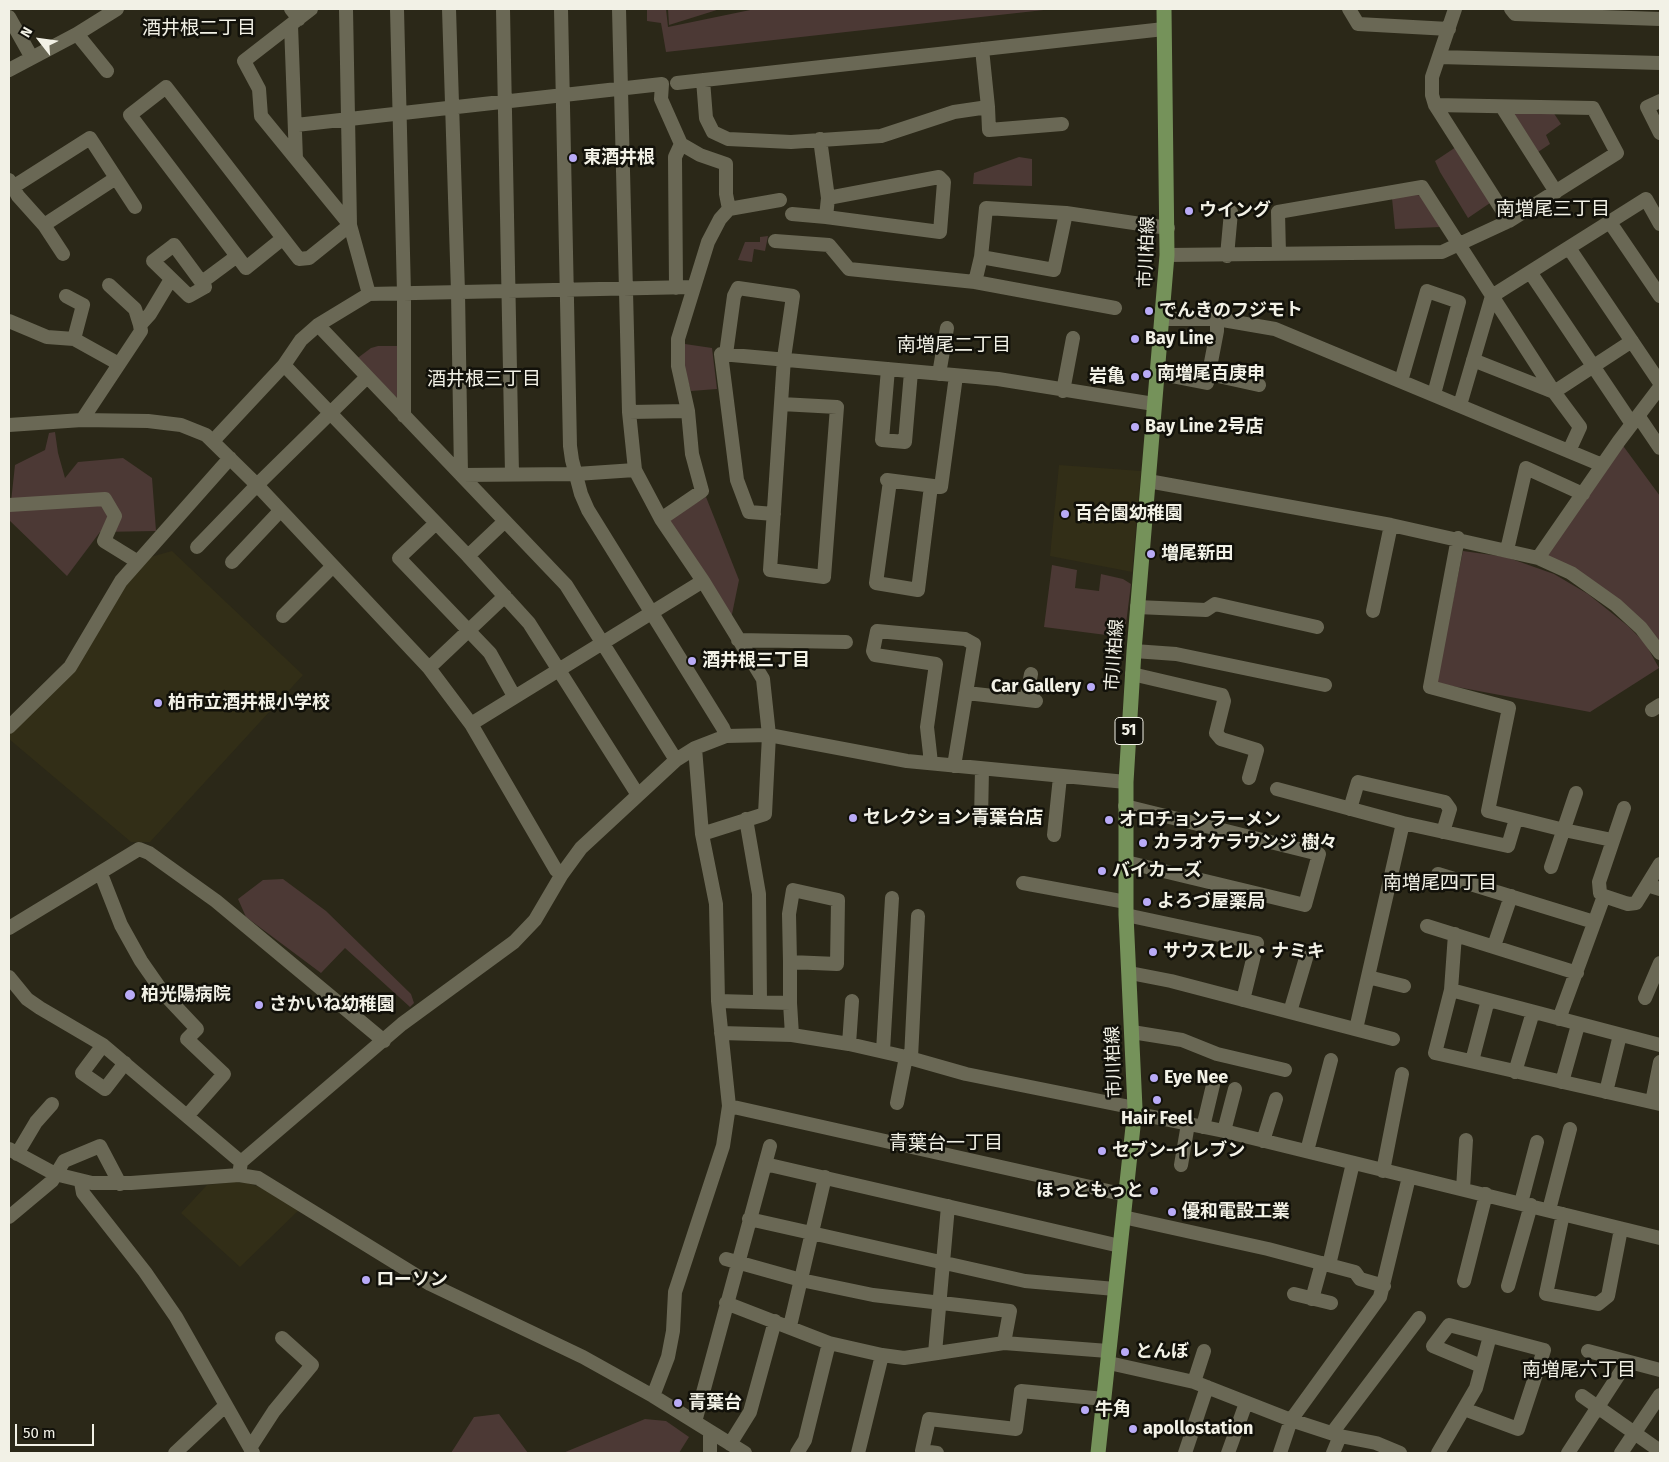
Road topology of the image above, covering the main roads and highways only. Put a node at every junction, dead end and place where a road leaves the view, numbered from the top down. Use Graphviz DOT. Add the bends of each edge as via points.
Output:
graph roads {
  1 [pos="1164,9"];
  2 [pos="1098,1453"];
  1 -- 2 [label="main road, 市川柏線 / 51" via="1167,255 1137,607 1125,806 1134,1111"];
}
